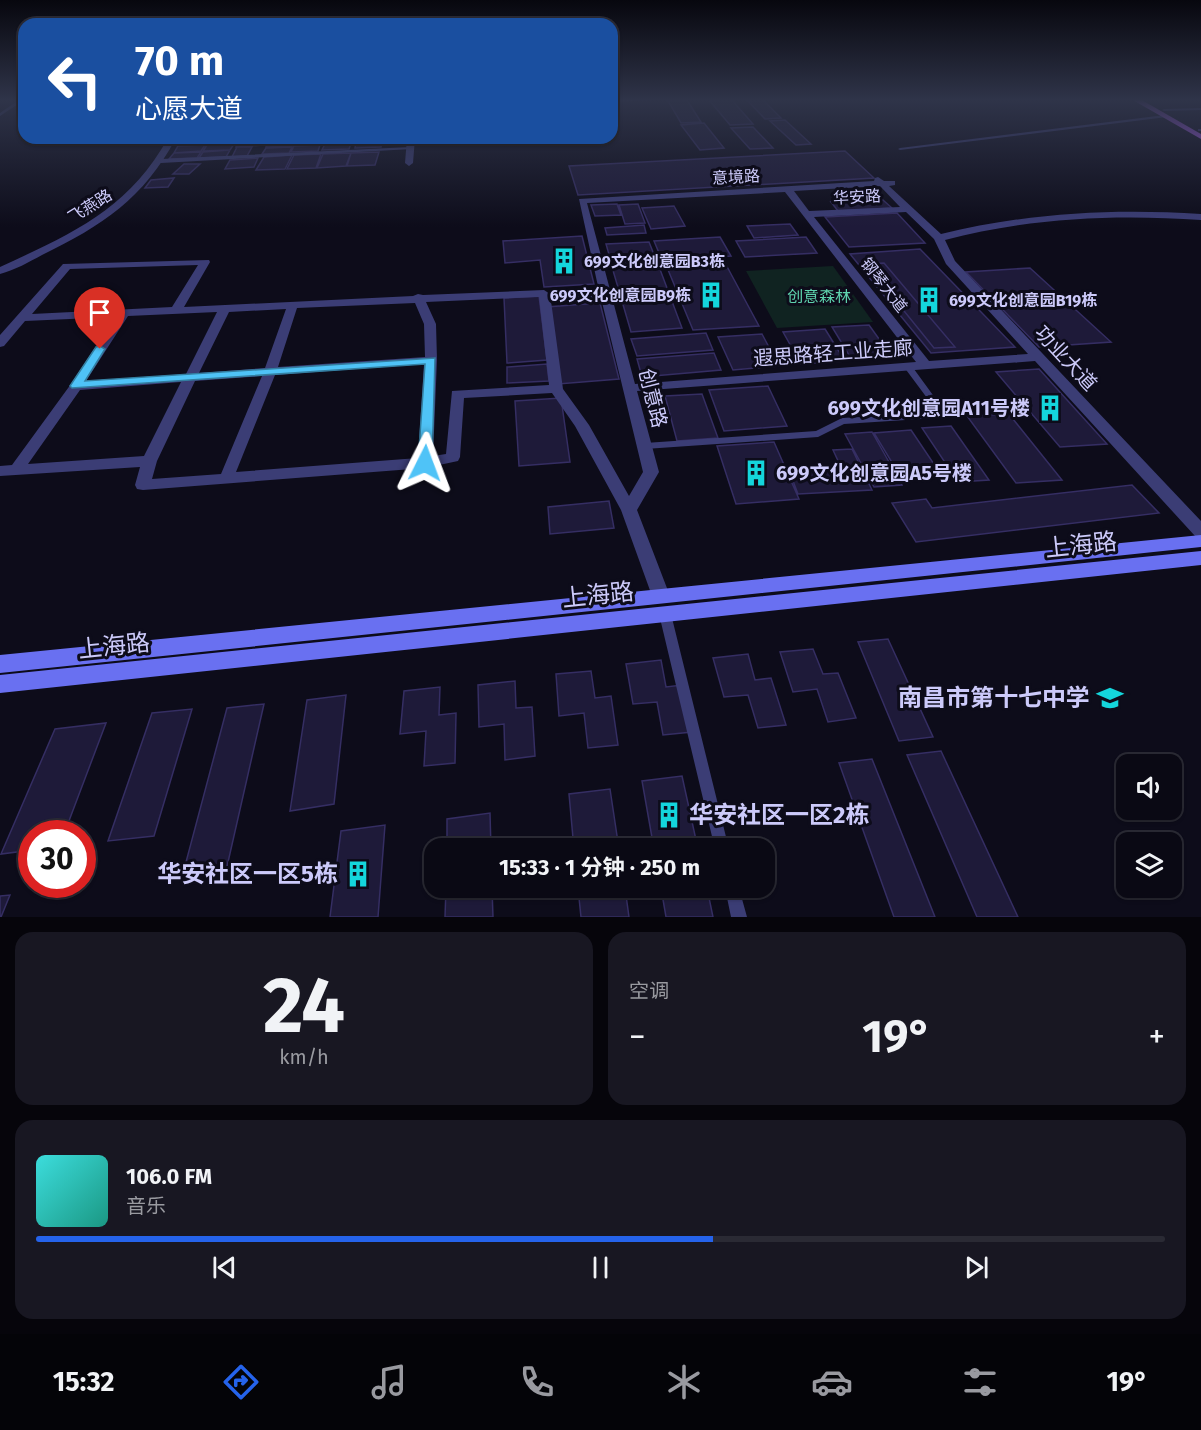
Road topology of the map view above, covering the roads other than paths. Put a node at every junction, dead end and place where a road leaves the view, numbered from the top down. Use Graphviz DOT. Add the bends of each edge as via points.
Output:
graph roads {
  1 [pos="953,142"];
  2 [pos="168,144"];
  3 [pos="410,144"];
  4 [pos="410,148"];
  5 [pos="900,149"];
  6 [pos="161,161"];
  7 [pos="409,163"];
  8 [pos="874,176"];
  9 [pos="881,183"];
  10 [pos="892,183"];
  11 [pos="787,189"];
  12 [pos="582,201"];
  13 [pos="908,209"];
  14 [pos="807,214"];
  15 [pos="1201,217"];
  16 [pos="939,238"];
  17 [pos="0,271"];
  18 [pos="606,294"];
  19 [pos="418,297"];
  20 [pos="544,298"];
  21 [pos="293,304"];
  22 [pos="225,308"];
  23 [pos="176,310"];
  24 [pos="124,313"];
  25 [pos="21,318"];
  26 [pos="0,343"];
  27 [pos="1038,357"];
  28 [pos="431,360"];
  29 [pos="925,366"];
  30 [pos="908,367"];
  31 [pos="270,372"];
  32 [pos="190,378"];
  33 [pos="76,386"];
  34 [pos="630,388"];
  35 [pos="556,389"];
  36 [pos="645,446"];
  37 [pos="148,461"];
  38 [pos="425,463"];
  39 [pos="16,470"];
  40 [pos="0,471"];
  41 [pos="226,479"];
  42 [pos="629,510"];
  43 [pos="1201,532"];
  44 [pos="1201,541"];
  45 [pos="1201,558"];
  46 [pos="663,605"];
  47 [pos="0,664"];
  48 [pos="0,684"];
  49 [pos="719,838"];
  50 [pos="734,898"];
  51 [pos="739,917"];
  1 -- 5 [label="lane"];
  2 -- 6 [label="street, 飞燕路"];
  3 -- 4 [label="street"];
  4 -- 6 [label="lane"];
  4 -- 7 [label="street"];
  6 -- 17 [label="street, 飞燕路" via="124,204 84,230"];
  8 -- 9 [label="street, 功业大道"];
  9 -- 10 [label="street, 意境路"];
  9 -- 11 [label="street, 意境路"];
  9 -- 13 [label="street, 功业大道"];
  11 -- 12 [label="street, 意境路"];
  11 -- 14 [label="street, 钢琴大道"];
  12 -- 18 [label="street, 创意路"];
  13 -- 14 [label="street, 华安路"];
  13 -- 16 [label="street, 功业大道"];
  14 -- 29 [label="street, 钢琴大道"];
  15 -- 16 [label="street" via="1103,214 969,230"];
  16 -- 27 [label="street, 功业大道" via="950,262"];
  18 -- 20 [label="street"];
  18 -- 34 [label="street, 创意路"];
  19 -- 20 [label="street" via="544,293"];
  19 -- 21 [label="street"];
  19 -- 28 [label="street" via="430,324"];
  20 -- 35 [label="street"];
  21 -- 22 [label="street"];
  21 -- 31 [label="street"];
  22 -- 23 [label="street"];
  22 -- 32 [label="street"];
  23 -- 24 [label="street"];
  23 -- 25 [label="street" via="205,262 67,266"];
  24 -- 25 [label="street"];
  24 -- 33 [label="street"];
  25 -- 26 [label="street"];
  27 -- 29 [label="street, 遐思路轻工业走廊"];
  27 -- 43 [label="street, 功业大道"];
  28 -- 31 [label="street"];
  28 -- 38 [label="street"];
  29 -- 30 [label="street, 遐思路轻工业走廊"];
  30 -- 34 [label="street, 遐思路轻工业走廊"];
  30 -- 36 [label="lane" via="934,402 918,417 842,421 818,434"];
  31 -- 32 [label="street"];
  31 -- 41 [label="street"];
  32 -- 33 [label="street"];
  32 -- 37 [label="street"];
  33 -- 39 [label="street"];
  34 -- 36 [label="street, 创意路"];
  35 -- 38 [label="street" via="457,394 453,457"];
  35 -- 42 [label="street" via="582,425"];
  36 -- 42 [label="street, 创意路" via="651,472"];
  37 -- 39 [label="street"];
  37 -- 41 [label="street" via="143,485"];
  38 -- 41 [label="street"];
  39 -- 40 [label="street"];
  42 -- 46 [label="street"];
  44 -- 46 [label="main road, 上海路"];
  45 -- 46 [label="main road, 上海路"];
  46 -- 47 [label="main road, 上海路"];
  46 -- 48 [label="main road, 上海路"];
  46 -- 49 [label="lane"];
  50 -- 51 [label="lane"];
}
